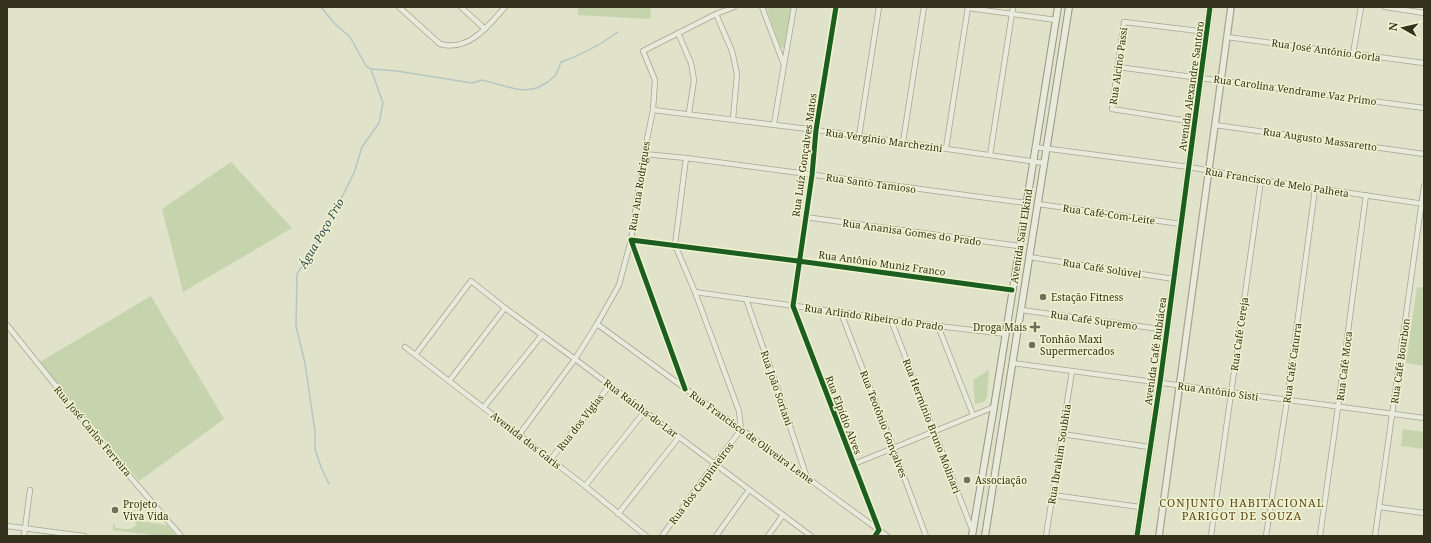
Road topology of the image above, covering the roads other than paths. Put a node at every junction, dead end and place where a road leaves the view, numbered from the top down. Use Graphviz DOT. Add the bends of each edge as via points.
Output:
graph roads {
  1 [pos="399,7"];
  2 [pos="461,7"];
  3 [pos="505,7"];
  4 [pos="734,7"];
  5 [pos="762,7"];
  6 [pos="794,7"];
  7 [pos="836,7"];
  8 [pos="879,7"];
  9 [pos="924,7"];
  10 [pos="968,7"];
  11 [pos="1012,7"];
  12 [pos="1058,7"];
  13 [pos="1068,7"];
  14 [pos="1210,7"];
  15 [pos="1231,7"];
  16 [pos="1361,7"];
  17 [pos="1385,7"];
  18 [pos="1424,12"];
  19 [pos="716,14"];
  20 [pos="1012,14"];
  21 [pos="1056,20"];
  22 [pos="485,29"];
  23 [pos="1207,32"];
  24 [pos="678,34"];
  25 [pos="1227,37"];
  26 [pos="1353,54"];
  27 [pos="1424,63"];
  28 [pos="784,65"];
  29 [pos="1118,67"];
  30 [pos="1201,78"];
  31 [pos="1221,81"];
  32 [pos="1424,108"];
  33 [pos="653,110"];
  34 [pos="689,113"];
  35 [pos="733,119"];
  36 [pos="1195,122"];
  37 [pos="774,124"];
  38 [pos="1216,125"];
  39 [pos="816,130"];
  40 [pos="859,136"];
  41 [pos="903,142"];
  42 [pos="1035,147"];
  43 [pos="946,148"];
  44 [pos="1046,148"];
  45 [pos="644,154"];
  46 [pos="1424,154"];
  47 [pos="990,155"];
  48 [pos="686,158"];
  49 [pos="1033,161"];
  50 [pos="1044,163"];
  51 [pos="1189,167"];
  52 [pos="1209,171"];
  53 [pos="812,175"];
  54 [pos="1261,180"];
  55 [pos="1424,186"];
  56 [pos="1315,189"];
  57 [pos="1366,195"];
  58 [pos="1026,204"];
  59 [pos="1038,204"];
  60 [pos="1423,204"];
  61 [pos="805,217"];
  62 [pos="1182,224"];
  63 [pos="631,240"];
  64 [pos="675,245"];
  65 [pos="1019,246"];
  66 [pos="1029,257"];
  67 [pos="798,261"];
  68 [pos="1174,278"];
  69 [pos="1012,290"];
  70 [pos="695,292"];
  71 [pos="746,299"];
  72 [pos="793,306"];
  73 [pos="504,308"];
  74 [pos="1021,310"];
  75 [pos="841,313"];
  76 [pos="891,320"];
  77 [pos="597,324"];
  78 [pos="7,325"];
  79 [pos="938,326"];
  80 [pos="1167,330"];
  81 [pos="1006,334"];
  82 [pos="542,335"];
  83 [pos="405,347"];
  84 [pos="416,354"];
  85 [pos="574,359"];
  86 [pos="1012,363"];
  87 [pos="1072,371"];
  88 [pos="450,380"];
  89 [pos="1160,383"];
  90 [pos="610,385"];
  91 [pos="1178,385"];
  92 [pos="685,389"];
  93 [pos="1231,392"];
  94 [pos="1287,400"];
  95 [pos="484,407"];
  96 [pos="994,407"];
  97 [pos="1338,407"];
  98 [pos="645,411"];
  99 [pos="1392,414"];
  100 [pos="973,415"];
  101 [pos="1424,418"];
  102 [pos="741,430"];
  103 [pos="934,431"];
  104 [pos="1062,434"];
  105 [pos="519,435"];
  106 [pos="679,437"];
  107 [pos="893,447"];
  108 [pos="1149,447"];
  109 [pos="551,460"];
  110 [pos="715,463"];
  111 [pos="854,464"];
  112 [pos="807,478"];
  113 [pos="585,486"];
  114 [pos="30,490"];
  115 [pos="749,490"];
  116 [pos="1052,496"];
  117 [pos="1140,507"];
  118 [pos="1379,507"];
  119 [pos="1424,513"];
  120 [pos="618,514"];
  121 [pos="783,515"];
  122 [pos="7,526"];
  123 [pos="25,528"];
  124 [pos="879,530"];
  125 [pos="972,534"];
  126 [pos="67,535"];
  127 [pos="24,536"];
  128 [pos="84,536"];
  129 [pos="181,536"];
  130 [pos="646,536"];
  131 [pos="662,536"];
  132 [pos="716,536"];
  133 [pos="768,536"];
  134 [pos="811,536"];
  135 [pos="875,536"];
  136 [pos="887,536"];
  137 [pos="926,536"];
  138 [pos="985,536"];
  139 [pos="1046,536"];
  140 [pos="1137,536"];
  141 [pos="1159,536"];
  142 [pos="1211,536"];
  143 [pos="1266,536"];
  144 [pos="1320,536"];
  145 [pos="1375,536"];
  1 -- 22 [label="street" via="444,46 474,38"];
  2 -- 22 [label="street"];
  3 -- 22 [label="street"];
  4 -- 19 [label="street"];
  5 -- 28 [label="street"];
  6 -- 28 [label="street"];
  7 -- 39 [label="street, Rua Luíz Gonçalves Matos"];
  8 -- 40 [label="street"];
  9 -- 41 [label="street"];
  10 -- 20 [label="street"];
  10 -- 43 [label="street"];
  11 -- 20 [label="street"];
  12 -- 21 [label="main road, Avenida Saul Elkind"];
  13 -- 44 [label="main road, Avenida Saul Elkind"];
  14 -- 23 [label="street, Avenida Alexandre Santoro"];
  15 -- 25 [label="street"];
  16 -- 26 [label="street"];
  17 -- 18 [label="street"];
  19 -- 24 [label="street"];
  19 -- 35 [label="street" via="732,51 737,74"];
  20 -- 21 [label="street"];
  20 -- 47 [label="street"];
  21 -- 42 [label="main road, Avenida Saul Elkind"];
  23 -- 29 [label="street, Rua Alcino Passi" via="1124,22"];
  23 -- 30 [label="street, Avenida Alexandre Santoro"];
  24 -- 33 [label="street, Rua Ana Rodrigues" via="643,51 655,80"];
  24 -- 34 [label="street" via="691,63 694,80"];
  25 -- 26 [label="street, Rua José Antônio Gorla"];
  25 -- 31 [label="street"];
  26 -- 27 [label="street, Rua José Antônio Gorla"];
  28 -- 37 [label="street"];
  29 -- 30 [label="street, Rua Carolina Vendrame Vaz Primo"];
  29 -- 36 [label="street, Rua Alcino Passi" via="1112,110"];
  30 -- 31 [label="street, Rua Carolina Vendrame Vaz Primo"];
  30 -- 36 [label="street, Avenida Alexandre Santoro"];
  31 -- 32 [label="street, Rua Carolina Vendrame Vaz Primo"];
  31 -- 38 [label="street"];
  33 -- 34 [label="street, Rua Vergínio Marchezini"];
  33 -- 45 [label="street, Rua Ana Rodrigues"];
  34 -- 35 [label="street, Rua Vergínio Marchezini"];
  35 -- 37 [label="street, Rua Vergínio Marchezini"];
  36 -- 51 [label="street, Avenida Alexandre Santoro"];
  37 -- 39 [label="street, Rua Vergínio Marchezini"];
  38 -- 46 [label="street, Rua Augusto Massaretto"];
  38 -- 52 [label="street"];
  39 -- 40 [label="street, Rua Vergínio Marchezini"];
  39 -- 53 [label="street, Rua Luíz Gonçalves Matos"];
  40 -- 41 [label="street, Rua Vergínio Marchezini"];
  41 -- 43 [label="street, Rua Vergínio Marchezini"];
  42 -- 44 [label="street, Rua Francisco de Melo Palheta"];
  42 -- 49 [label="main road, Avenida Saul Elkind"];
  43 -- 47 [label="street, Rua Vergínio Marchezini"];
  44 -- 50 [label="main road, Avenida Saul Elkind"];
  44 -- 51 [label="street, Rua Francisco de Melo Palheta"];
  45 -- 48 [label="street, Rua Santo Tamioso"];
  45 -- 63 [label="street, Rua Ana Rodrigues"];
  47 -- 49 [label="street, Rua Vergínio Marchezini"];
  48 -- 53 [label="street, Rua Santo Tamioso"];
  48 -- 64 [label="street"];
  49 -- 50 [label="street, Rua Vergínio Marchezini"];
  49 -- 58 [label="main road, Avenida Saul Elkind"];
  50 -- 59 [label="main road, Avenida Saul Elkind"];
  51 -- 52 [label="street, Rua Francisco de Melo Palheta"];
  51 -- 62 [label="street, Avenida Café Rubiácea"];
  52 -- 54 [label="street, Rua Francisco de Melo Palheta"];
  52 -- 91 [label="street"];
  53 -- 58 [label="street, Rua Santo Tamioso"];
  53 -- 61 [label="street, Rua Luíz Gonçalves Matos"];
  54 -- 56 [label="street, Rua Francisco de Melo Palheta"];
  54 -- 93 [label="street, Rua Café Cereja"];
  55 -- 60 [label="street, Rua Café Bourbon"];
  56 -- 57 [label="street, Rua Francisco de Melo Palheta"];
  56 -- 94 [label="street, Rua Café Caturra"];
  57 -- 60 [label="street, Rua Francisco de Melo Palheta"];
  57 -- 97 [label="street, Rua Café Moca"];
  58 -- 65 [label="main road, Avenida Saul Elkind"];
  59 -- 62 [label="street, Rua Café-Com-Leite"];
  59 -- 66 [label="main road, Avenida Saul Elkind"];
  60 -- 99 [label="street, Rua Café Bourbon"];
  61 -- 65 [label="street, Rua Ananisa Gomes do Prado"];
  61 -- 67 [label="street, Rua Luíz Gonçalves Matos"];
  62 -- 68 [label="street, Avenida Café Rubiácea"];
  63 -- 64 [label="street, Rua Antônio Muniz Franco"];
  63 -- 77 [label="street, Rua Ana Rodrigues" via="619,285"];
  63 -- 92 [label="street"];
  64 -- 67 [label="street, Rua Antônio Muniz Franco"];
  64 -- 70 [label="street"];
  65 -- 69 [label="main road, Avenida Saul Elkind"];
  66 -- 68 [label="street, Rua Café Solúvel"];
  66 -- 74 [label="main road, Avenida Saul Elkind"];
  67 -- 69 [label="street, Rua Antônio Muniz Franco"];
  67 -- 72 [label="street, Rua Luíz Gonçalves Matos"];
  68 -- 80 [label="street, Avenida Café Rubiácea"];
  69 -- 81 [label="main road, Avenida Saul Elkind"];
  70 -- 71 [label="street, Rua Arlindo Ribeiro do Prado"];
  70 -- 102 [label="street" via="739,411"];
  71 -- 72 [label="street, Rua Arlindo Ribeiro do Prado"];
  71 -- 112 [label="street, Rua João Soriani"];
  72 -- 75 [label="street, Rua Arlindo Ribeiro do Prado"];
  72 -- 111 [label="street, Rua Elpídio Alves"];
  73 -- 82 [label="street, Rua Rainha-do-Lar"];
  73 -- 84 [label="street, Rua Rainha-do-Lar" via="471,281"];
  73 -- 88 [label="street"];
  74 -- 80 [label="street, Rua Café Supremo"];
  74 -- 86 [label="main road, Avenida Saul Elkind"];
  75 -- 76 [label="street, Rua Arlindo Ribeiro do Prado"];
  75 -- 107 [label="street, Rua Teotônio Gonçalves"];
  76 -- 79 [label="street, Rua Arlindo Ribeiro do Prado"];
  76 -- 103 [label="street, Rua Hermínio Bruno Molinari"];
  77 -- 85 [label="street, Rua Ana Rodrigues"];
  77 -- 92 [label="street, Rua Francisco de Oliveira Leme"];
  78 -- 129 [label="street, Rua José Carlos Ferreira" via="108,451"];
  79 -- 81 [label="street, Rua Arlindo Ribeiro do Prado"];
  79 -- 100 [label="street"];
  80 -- 89 [label="street, Avenida Café Rubiácea"];
  81 -- 96 [label="main road, Avenida Saul Elkind"];
  82 -- 85 [label="street, Rua Rainha-do-Lar"];
  82 -- 95 [label="street"];
  83 -- 84 [label="street, Avenida dos Garis"];
  84 -- 88 [label="street, Avenida dos Garis"];
  85 -- 90 [label="street, Rua Rainha-do-Lar"];
  85 -- 105 [label="street, Rua Ana Rodrigues"];
  86 -- 87 [label="street, Rua Antônio Sisti"];
  86 -- 138 [label="main road, Avenida Saul Elkind"];
  87 -- 89 [label="street, Rua Antônio Sisti"];
  87 -- 104 [label="street, Rua Ibrahim Soubhia"];
  88 -- 95 [label="street, Avenida dos Garis"];
  89 -- 91 [label="street, Rua Antônio Sisti"];
  89 -- 108 [label="street, Avenida Café Rubiácea"];
  90 -- 98 [label="street, Rua Rainha-do-Lar"];
  90 -- 109 [label="street, Rua dos Vigias"];
  91 -- 93 [label="street, Rua Antônio Sisti"];
  91 -- 141 [label="street"];
  92 -- 102 [label="street, Rua Francisco de Oliveira Leme"];
  93 -- 94 [label="street, Rua Antônio Sisti"];
  93 -- 142 [label="street, Rua Café Cereja"];
  94 -- 97 [label="street, Rua Antônio Sisti"];
  94 -- 143 [label="street, Rua Café Caturra"];
  95 -- 105 [label="street, Avenida dos Garis"];
  96 -- 100 [label="street"];
  96 -- 125 [label="main road, Avenida Saul Elkind"];
  97 -- 99 [label="street, Rua Antônio Sisti"];
  97 -- 144 [label="street, Rua Café Moca"];
  98 -- 106 [label="street, Rua Rainha-do-Lar"];
  98 -- 113 [label="street"];
  99 -- 101 [label="street, Rua Antônio Sisti"];
  99 -- 118 [label="street, Rua Café Bourbon"];
  100 -- 103 [label="street"];
  102 -- 110 [label="street, Rua dos Carpinteiros"];
  102 -- 112 [label="street, Rua Francisco de Oliveira Leme"];
  103 -- 107 [label="street"];
  103 -- 125 [label="street, Rua Hermínio Bruno Molinari"];
  104 -- 108 [label="street"];
  104 -- 116 [label="street, Rua Ibrahim Soubhia"];
  105 -- 109 [label="street, Avenida dos Garis"];
  106 -- 110 [label="street, Rua Rainha-do-Lar"];
  106 -- 120 [label="street"];
  107 -- 111 [label="street"];
  107 -- 137 [label="street, Rua Teotônio Gonçalves"];
  108 -- 117 [label="street, Avenida Café Rubiácea"];
  109 -- 113 [label="street, Avenida dos Garis"];
  110 -- 115 [label="street, Rua Rainha-do-Lar"];
  110 -- 131 [label="street, Rua dos Carpinteiros"];
  111 -- 124 [label="street, Rua Elpídio Alves"];
  112 -- 124 [label="street, Rua Francisco de Oliveira Leme"];
  113 -- 120 [label="street, Avenida dos Garis"];
  114 -- 123 [label="street"];
  115 -- 121 [label="street, Rua Rainha-do-Lar"];
  115 -- 132 [label="street"];
  116 -- 117 [label="street"];
  116 -- 139 [label="street, Rua Ibrahim Soubhia"];
  117 -- 140 [label="street, Avenida Café Rubiácea"];
  118 -- 119 [label="street"];
  118 -- 145 [label="street, Rua Café Bourbon"];
  120 -- 130 [label="street, Avenida dos Garis"];
  121 -- 133 [label="street"];
  121 -- 134 [label="street, Rua Rainha-do-Lar"];
  122 -- 123 [label="street"];
  123 -- 126 [label="street"];
  123 -- 127 [label="street"];
  124 -- 135 [label="street"];
  124 -- 136 [label="street, Rua Francisco de Oliveira Leme"];
  126 -- 128 [label="street"];
}
